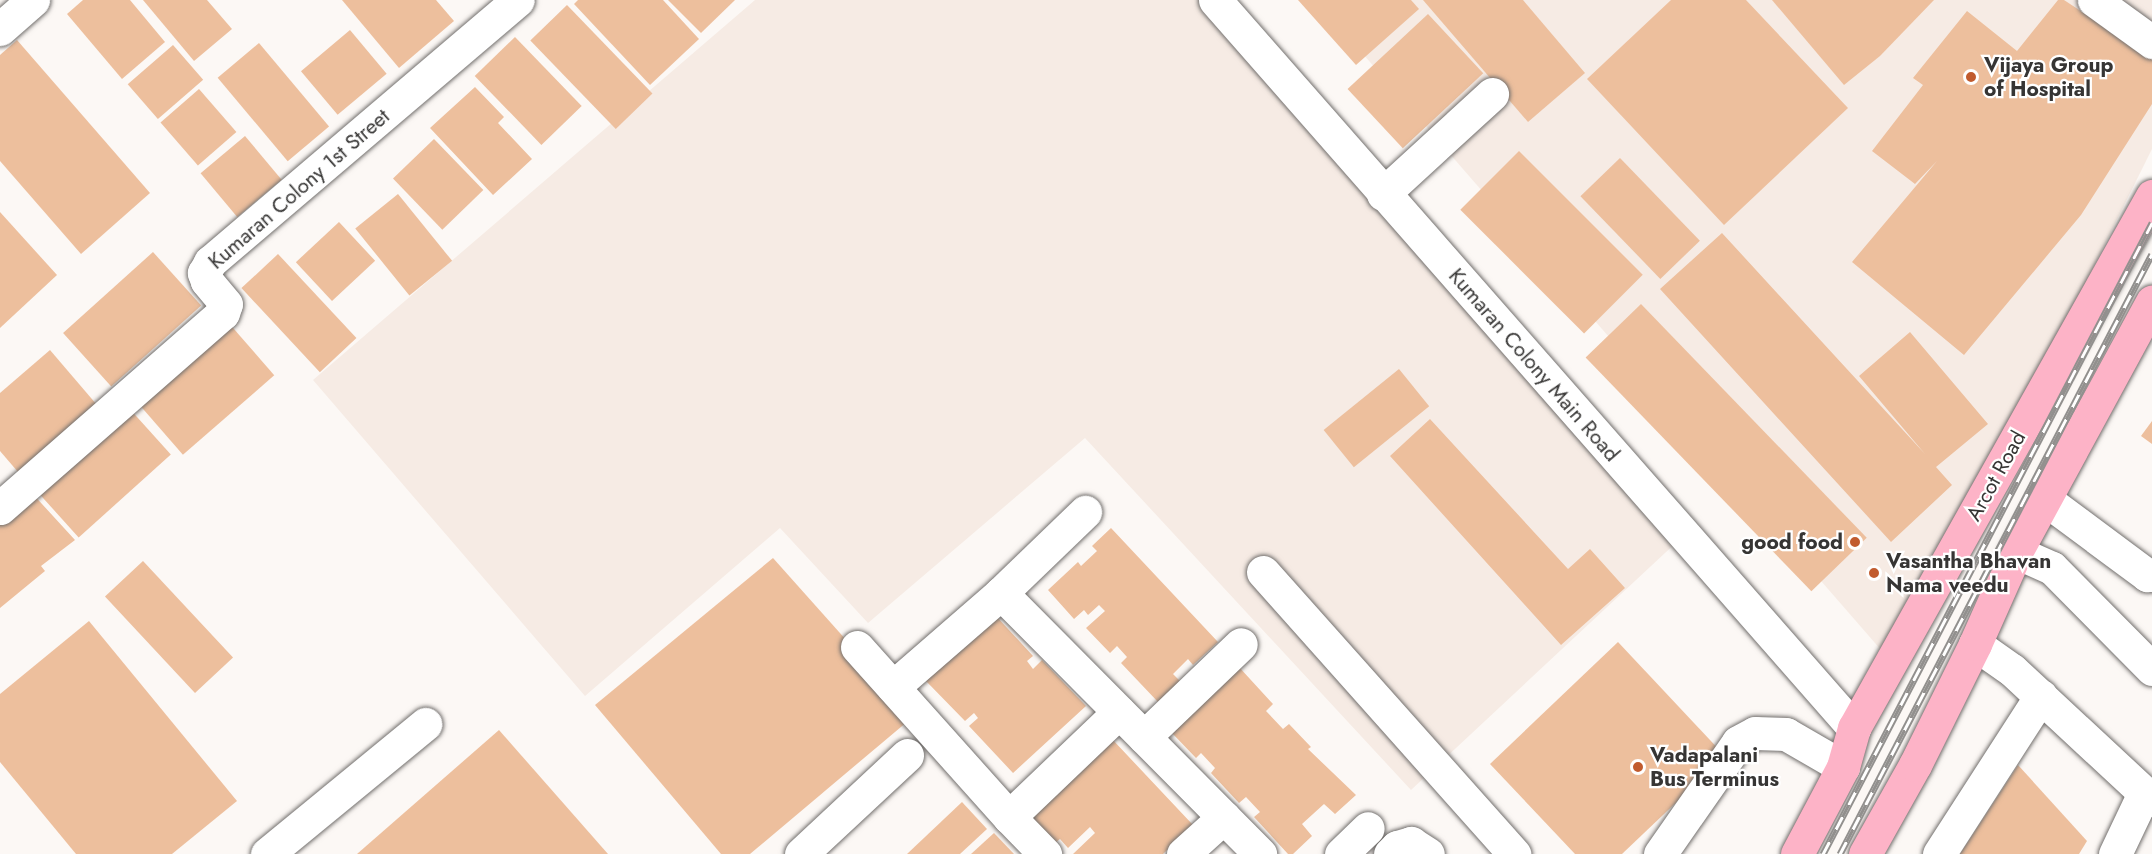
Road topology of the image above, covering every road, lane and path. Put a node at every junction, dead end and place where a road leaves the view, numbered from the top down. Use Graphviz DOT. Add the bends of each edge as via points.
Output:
graph roads {
  1 [pos="518,0"];
  2 [pos="1215,0"];
  3 [pos="2094,0"];
  4 [pos="2152,42"];
  5 [pos="1492,94"];
  6 [pos="1383,194"];
  7 [pos="2152,196"];
  8 [pos="2152,301"];
  9 [pos="2046,500"];
  10 [pos="0,508"];
  11 [pos="1085,512"];
  12 [pos="2016,552"];
  13 [pos="1263,572"];
  14 [pos="2152,575"];
  15 [pos="1001,592"];
  16 [pos="1241,644"];
  17 [pos="1975,644"];
  18 [pos="857,647"];
  19 [pos="2152,669"];
  20 [pos="893,687"];
  21 [pos="2041,696"];
  22 [pos="1119,712"];
  23 [pos="426,724"];
  24 [pos="1854,728"];
  25 [pos="1144,737"];
  26 [pos="907,755"];
  27 [pos="1843,767"];
  28 [pos="2148,797"];
  29 [pos="1009,817"];
  30 [pos="1224,817"];
  31 [pos="1368,828"];
  32 [pos="267,854"];
  33 [pos="801,854"];
  34 [pos="1045,854"];
  35 [pos="1183,854"];
  36 [pos="1260,854"];
  37 [pos="1341,854"];
  38 [pos="1390,854"];
  39 [pos="1428,854"];
  40 [pos="1514,854"];
  41 [pos="1660,854"];
  42 [pos="1797,854"];
  43 [pos="1865,854"];
  44 [pos="1939,854"];
  45 [pos="2115,854"];
  1 -- 10 [label="street, Kumaran Colony 1st Street" via="210,262 204,273 226,304 223,313"];
  2 -- 6 [label="street, Kumaran Colony Main Road"];
  3 -- 4 [label="street"];
  5 -- 6 [label="street"];
  6 -- 24 [label="street, Kumaran Colony Main Road"];
  7 -- 24 [label="main road, Arcot Road"];
  8 -- 9 [label="main road"];
  9 -- 12 [label="main road"];
  9 -- 14 [label="street"];
  11 -- 15 [label="street"];
  12 -- 17 [label="main road"];
  12 -- 19 [label="street" via="2052,568"];
  13 -- 40 [label="street"];
  15 -- 20 [label="street"];
  15 -- 22 [label="street"];
  16 -- 25 [label="street"];
  17 -- 21 [label="street"];
  17 -- 43 [label="main road"];
  18 -- 20 [label="street"];
  20 -- 29 [label="street"];
  21 -- 28 [label="street"];
  21 -- 44 [label="street"];
  22 -- 25 [label="street"];
  22 -- 29 [label="street"];
  23 -- 32 [label="street"];
  24 -- 27 [label="main road, Arcot Road"];
  25 -- 30 [label="street"];
  26 -- 33 [label="street"];
  27 -- 41 [label="street" via="1786,734 1755,733 1746,737 1738,742"];
  27 -- 42 [label="main road, Arcot Road"];
  28 -- 45 [label="street"];
  29 -- 34 [label="street"];
  30 -- 35 [label="street"];
  30 -- 36 [label="street"];
  31 -- 37 [label="street"];
  38 -- 39 [label="street" via="1411,843"];
}
